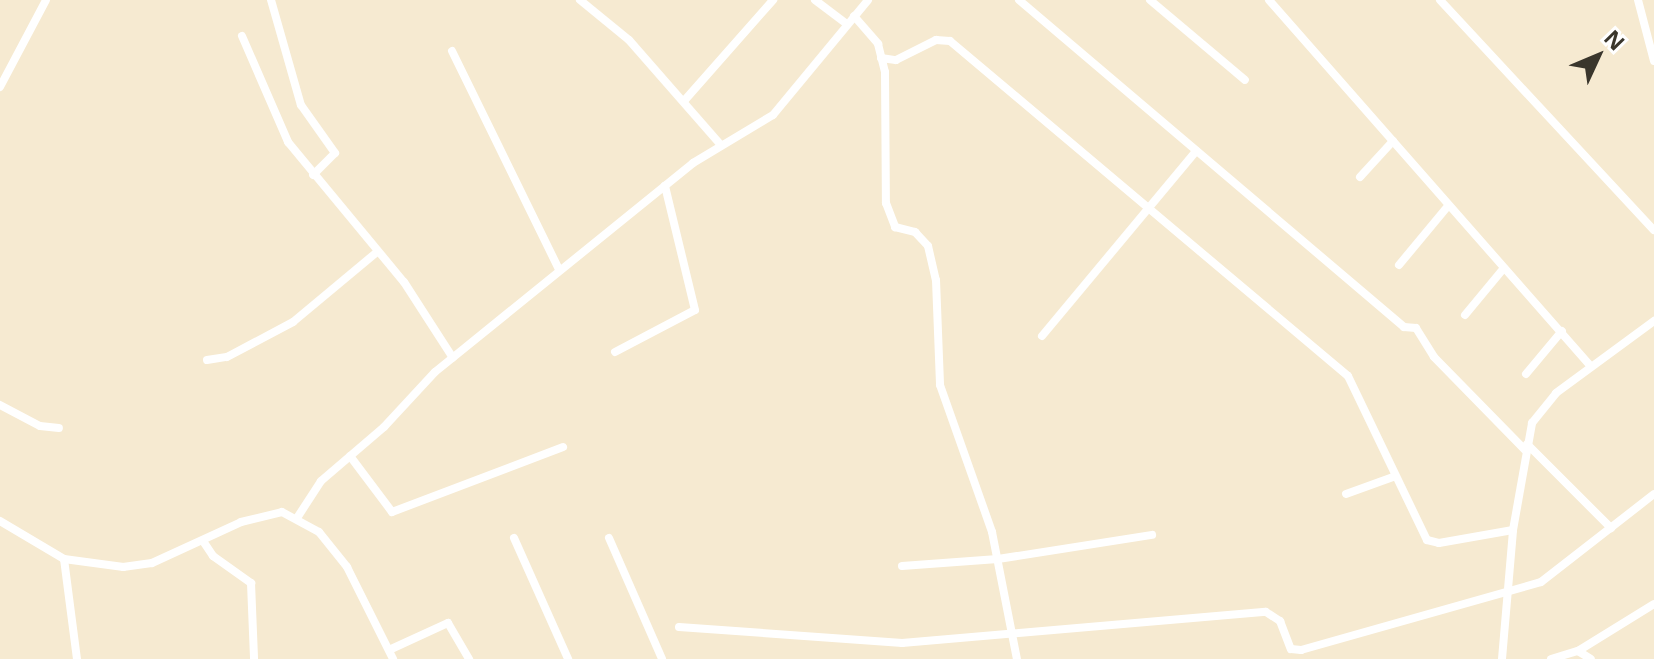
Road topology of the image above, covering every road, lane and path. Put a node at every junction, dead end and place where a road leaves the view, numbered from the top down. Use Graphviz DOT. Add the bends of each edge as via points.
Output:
graph roads {
  1 [pos="46,0"];
  2 [pos="271,0"];
  3 [pos="580,0"];
  4 [pos="773,0"];
  5 [pos="815,0"];
  6 [pos="868,0"];
  7 [pos="1019,0"];
  8 [pos="1150,0"];
  9 [pos="1269,0"];
  10 [pos="1440,0"];
  11 [pos="1638,0"];
  12 [pos="854,16"];
  13 [pos="847,24"];
  14 [pos="242,36"];
  15 [pos="452,51"];
  16 [pos="881,58"];
  17 [pos="1654,61"];
  18 [pos="1245,80"];
  19 [pos="0,87"];
  20 [pos="684,101"];
  21 [pos="1393,141"];
  22 [pos="720,144"];
  23 [pos="1196,151"];
  24 [pos="313,175"];
  25 [pos="1360,177"];
  26 [pos="665,186"];
  27 [pos="1448,206"];
  28 [pos="1145,209"];
  29 [pos="1654,230"];
  30 [pos="377,252"];
  31 [pos="1399,265"];
  32 [pos="1504,268"];
  33 [pos="559,269"];
  34 [pos="1465,315"];
  35 [pos="1654,321"];
  36 [pos="1562,331"];
  37 [pos="1042,336"];
  38 [pos="615,352"];
  39 [pos="453,358"];
  40 [pos="207,360"];
  41 [pos="1591,366"];
  42 [pos="1526,374"];
  43 [pos="0,405"];
  44 [pos="59,428"];
  45 [pos="563,447"];
  46 [pos="1526,447"];
  47 [pos="350,456"];
  48 [pos="1393,477"];
  49 [pos="1346,494"];
  50 [pos="1654,494"];
  51 [pos="297,518"];
  52 [pos="0,521"];
  53 [pos="1611,528"];
  54 [pos="1513,530"];
  55 [pos="1152,535"];
  56 [pos="514,538"];
  57 [pos="609,538"];
  58 [pos="203,541"];
  59 [pos="64,559"];
  60 [pos="998,559"];
  61 [pos="902,566"];
  62 [pos="1507,593"];
  63 [pos="1654,604"];
  64 [pos="679,627"];
  65 [pos="1016,635"];
  66 [pos="1578,651"];
  67 [pos="391,655"];
  68 [pos="77,659"];
  69 [pos="254,659"];
  70 [pos="469,659"];
  71 [pos="568,659"];
  72 [pos="662,659"];
  73 [pos="1017,659"];
  74 [pos="1502,659"];
  75 [pos="1551,659"];
  76 [pos="1591,659"];
  1 -- 19 [label="street"];
  2 -- 24 [label="street" via="301,105 335,153"];
  3 -- 20 [label="street" via="629,40"];
  4 -- 20 [label="street"];
  5 -- 13 [label="street"];
  6 -- 12 [label="street"];
  7 -- 23 [label="street"];
  8 -- 18 [label="street"];
  9 -- 21 [label="street"];
  10 -- 29 [label="street"];
  11 -- 17 [label="street"];
  12 -- 13 [label="street"];
  12 -- 16 [label="street" via="878,44"];
  13 -- 22 [label="street" via="773,115"];
  14 -- 24 [label="street" via="288,142"];
  15 -- 33 [label="street"];
  16 -- 28 [label="street" via="896,60 936,40 950,41"];
  16 -- 60 [label="street" via="886,203 895,227 915,232 928,246 936,280 940,385"];
  20 -- 22 [label="street"];
  21 -- 25 [label="street"];
  21 -- 27 [label="street"];
  22 -- 26 [label="street"];
  23 -- 28 [label="street"];
  23 -- 46 [label="street" via="1404,327 1416,328 1434,357 1508,439"];
  24 -- 30 [label="street"];
  26 -- 33 [label="street"];
  26 -- 38 [label="street" via="695,310"];
  27 -- 31 [label="street"];
  27 -- 32 [label="street"];
  28 -- 37 [label="street"];
  28 -- 48 [label="street" via="1348,376"];
  30 -- 39 [label="street" via="404,282"];
  30 -- 40 [label="street" via="293,322 227,357"];
  32 -- 34 [label="street"];
  32 -- 36 [label="street"];
  33 -- 39 [label="street"];
  35 -- 41 [label="street"];
  36 -- 41 [label="street"];
  36 -- 42 [label="street"];
  39 -- 47 [label="street"];
  41 -- 46 [label="street" via="1544,403"];
  43 -- 44 [label="street" via="40,426"];
  45 -- 47 [label="street" via="392,512"];
  46 -- 53 [label="street"];
  46 -- 54 [label="street"];
  47 -- 51 [label="street" via="321,481"];
  48 -- 49 [label="street"];
  48 -- 54 [label="street" via="1432,543"];
  50 -- 53 [label="street"];
  51 -- 58 [label="street" via="264,513"];
  51 -- 67 [label="street" via="319,532 347,567"];
  52 -- 59 [label="street"];
  53 -- 62 [label="street" via="1541,582"];
  54 -- 62 [label="street"];
  55 -- 60 [label="street"];
  56 -- 71 [label="street"];
  57 -- 72 [label="street"];
  58 -- 59 [label="street" via="152,563 123,567"];
  58 -- 69 [label="street" via="213,556 251,583"];
  59 -- 68 [label="street"];
  60 -- 61 [label="street"];
  60 -- 65 [label="street"];
  62 -- 65 [label="street" via="1301,650 1291,649 1280,621 1266,612"];
  62 -- 74 [label="street"];
  63 -- 66 [label="street"];
  64 -- 65 [label="street" via="902,643"];
  65 -- 73 [label="street"];
  66 -- 75 [label="street"];
  66 -- 76 [label="street"];
  67 -- 70 [label="street" via="448,623"];
}
